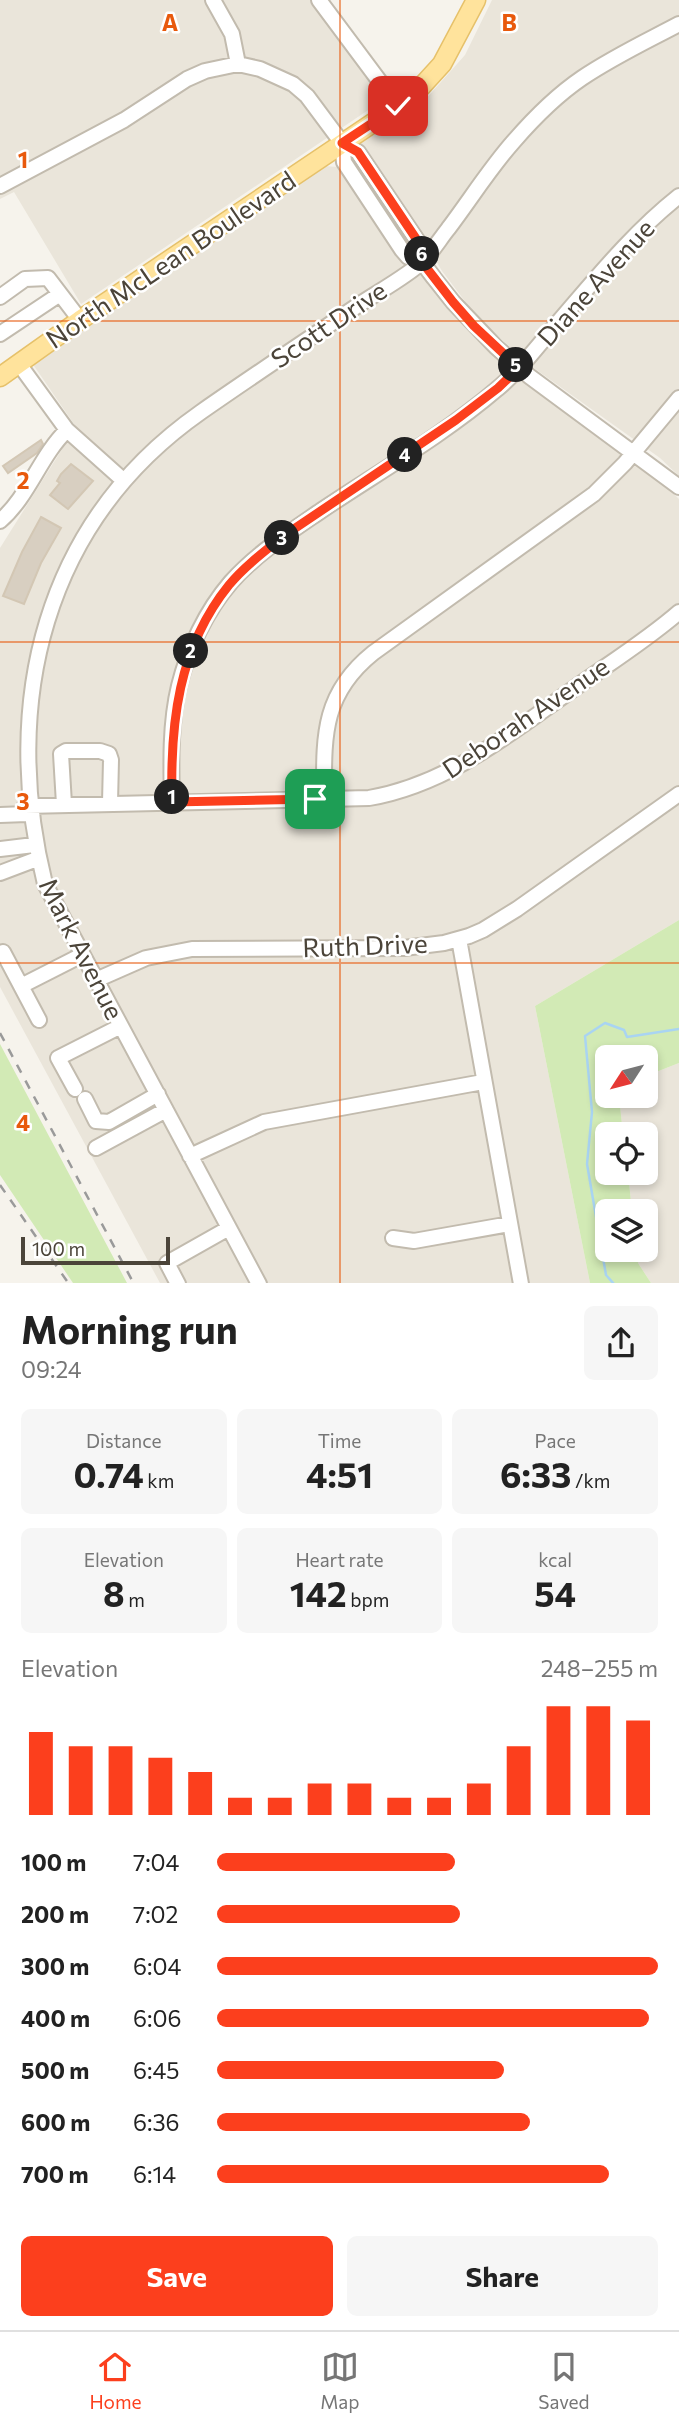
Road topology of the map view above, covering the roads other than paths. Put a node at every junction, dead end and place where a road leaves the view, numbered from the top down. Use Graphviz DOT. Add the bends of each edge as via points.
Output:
graph roads {
  1 [pos="213,0"];
  2 [pos="319,0"];
  3 [pos="476,0"];
  4 [pos="679,24"];
  5 [pos="238,64"];
  6 [pos="398,106"];
  7 [pos="342,143"];
  8 [pos="1,183"];
  9 [pos="679,196"];
  10 [pos="422,262"];
  11 [pos="60,293"];
  12 [pos="0,297"];
  13 [pos="80,320"];
  14 [pos="0,334"];
  15 [pos="19,364"];
  16 [pos="519,368"];
  17 [pos="0,377"];
  18 [pos="679,398"];
  19 [pos="67,430"];
  20 [pos="635,453"];
  21 [pos="122,480"];
  22 [pos="679,487"];
  23 [pos="2,516"];
  24 [pos="679,612"];
  25 [pos="679,794"];
  26 [pos="324,799"];
  27 [pos="172,802"];
  28 [pos="110,803"];
  29 [pos="64,804"];
  30 [pos="26,810"];
  31 [pos="0,815"];
  32 [pos="0,849"];
  33 [pos="35,852"];
  34 [pos="0,873"];
  35 [pos="459,939"];
  36 [pos="4,951"];
  37 [pos="82,955"];
  38 [pos="96,980"];
  39 [pos="22,986"];
  40 [pos="39,1020"];
  41 [pos="121,1026"];
  42 [pos="483,1082"];
  43 [pos="158,1094"];
  44 [pos="166,1110"];
  45 [pos="96,1148"];
  46 [pos="190,1156"];
  47 [pos="510,1224"];
  48 [pos="229,1228"];
  49 [pos="393,1238"];
  50 [pos="178,1283"];
  51 [pos="259,1283"];
  52 [pos="521,1283"];
  1 -- 5 [label="street" via="232,34"];
  2 -- 6 [label="street"];
  3 -- 6 [label="main road, North McLean Boulevard" via="442,64"];
  4 -- 10 [label="street, Scott Drive" via="584,76 556,98 513,142"];
  5 -- 7 [label="street" via="293,84"];
  5 -- 8 [label="street" via="187,79 124,120"];
  6 -- 7 [label="main road, North McLean Boulevard"];
  7 -- 10 [label="street" via="354,148 421,246"];
  7 -- 13 [label="main road, North McLean Boulevard"];
  9 -- 16 [label="street, Diane Avenue" via="614,257"];
  10 -- 16 [label="street" via="460,310"];
  10 -- 21 [label="street, Scott Drive" via="198,414"];
  11 -- 12 [label="street" via="48,278 25,279"];
  11 -- 13 [label="street"];
  11 -- 14 [label="street"];
  13 -- 15 [label="main road, North McLean Boulevard"];
  15 -- 17 [label="main road, North McLean Boulevard"];
  15 -- 19 [label="street"];
  16 -- 20 [label="street"];
  16 -- 27 [label="street, Diane Avenue" via="475,406 285,535 230,583 200,630 179,687"];
  18 -- 20 [label="street"];
  19 -- 21 [label="street"];
  19 -- 23 [label="street"];
  20 -- 22 [label="street"];
  20 -- 26 [label="street" via="581,505 352,672 334,701 325,729"];
  21 -- 30 [label="street, Mark Avenue" via="73,550 38,632 23,715"];
  24 -- 26 [label="street, Deborah Avenue" via="482,753 437,778 385,795"];
  25 -- 35 [label="street, Ruth Drive" via="509,914"];
  26 -- 27 [label="street, Deborah Avenue"];
  27 -- 28 [label="street, Deborah Avenue"];
  28 -- 29 [label="street, Deborah Avenue"];
  28 -- 29 [label="street" via="109,754 66,751 61,754"];
  29 -- 30 [label="street, Deborah Avenue"];
  30 -- 31 [label="street, Deborah Avenue"];
  30 -- 33 [label="street, Mark Avenue"];
  32 -- 33 [label="street"];
  33 -- 34 [label="street"];
  33 -- 37 [label="street, Mark Avenue" via="45,884"];
  35 -- 38 [label="street, Ruth Drive" via="404,948 192,949 146,958"];
  35 -- 42 [label="street"];
  36 -- 39 [label="street"];
  37 -- 38 [label="street, Mark Avenue"];
  37 -- 39 [label="street"];
  38 -- 41 [label="street, Mark Avenue"];
  39 -- 40 [label="street"];
  41 -- 43 [label="street, Mark Avenue"];
  41 -- 43 [label="street" via="58,1058 96,1121 109,1122"];
  42 -- 46 [label="street" via="264,1122"];
  42 -- 47 [label="street"];
  43 -- 44 [label="street, Mark Avenue"];
  44 -- 45 [label="street"];
  44 -- 46 [label="street, Mark Avenue"];
  46 -- 48 [label="street, Mark Avenue"];
  47 -- 49 [label="street" via="414,1241"];
  47 -- 52 [label="street"];
  48 -- 50 [label="street" via="167,1263"];
  48 -- 51 [label="street, Mark Avenue"];
}
